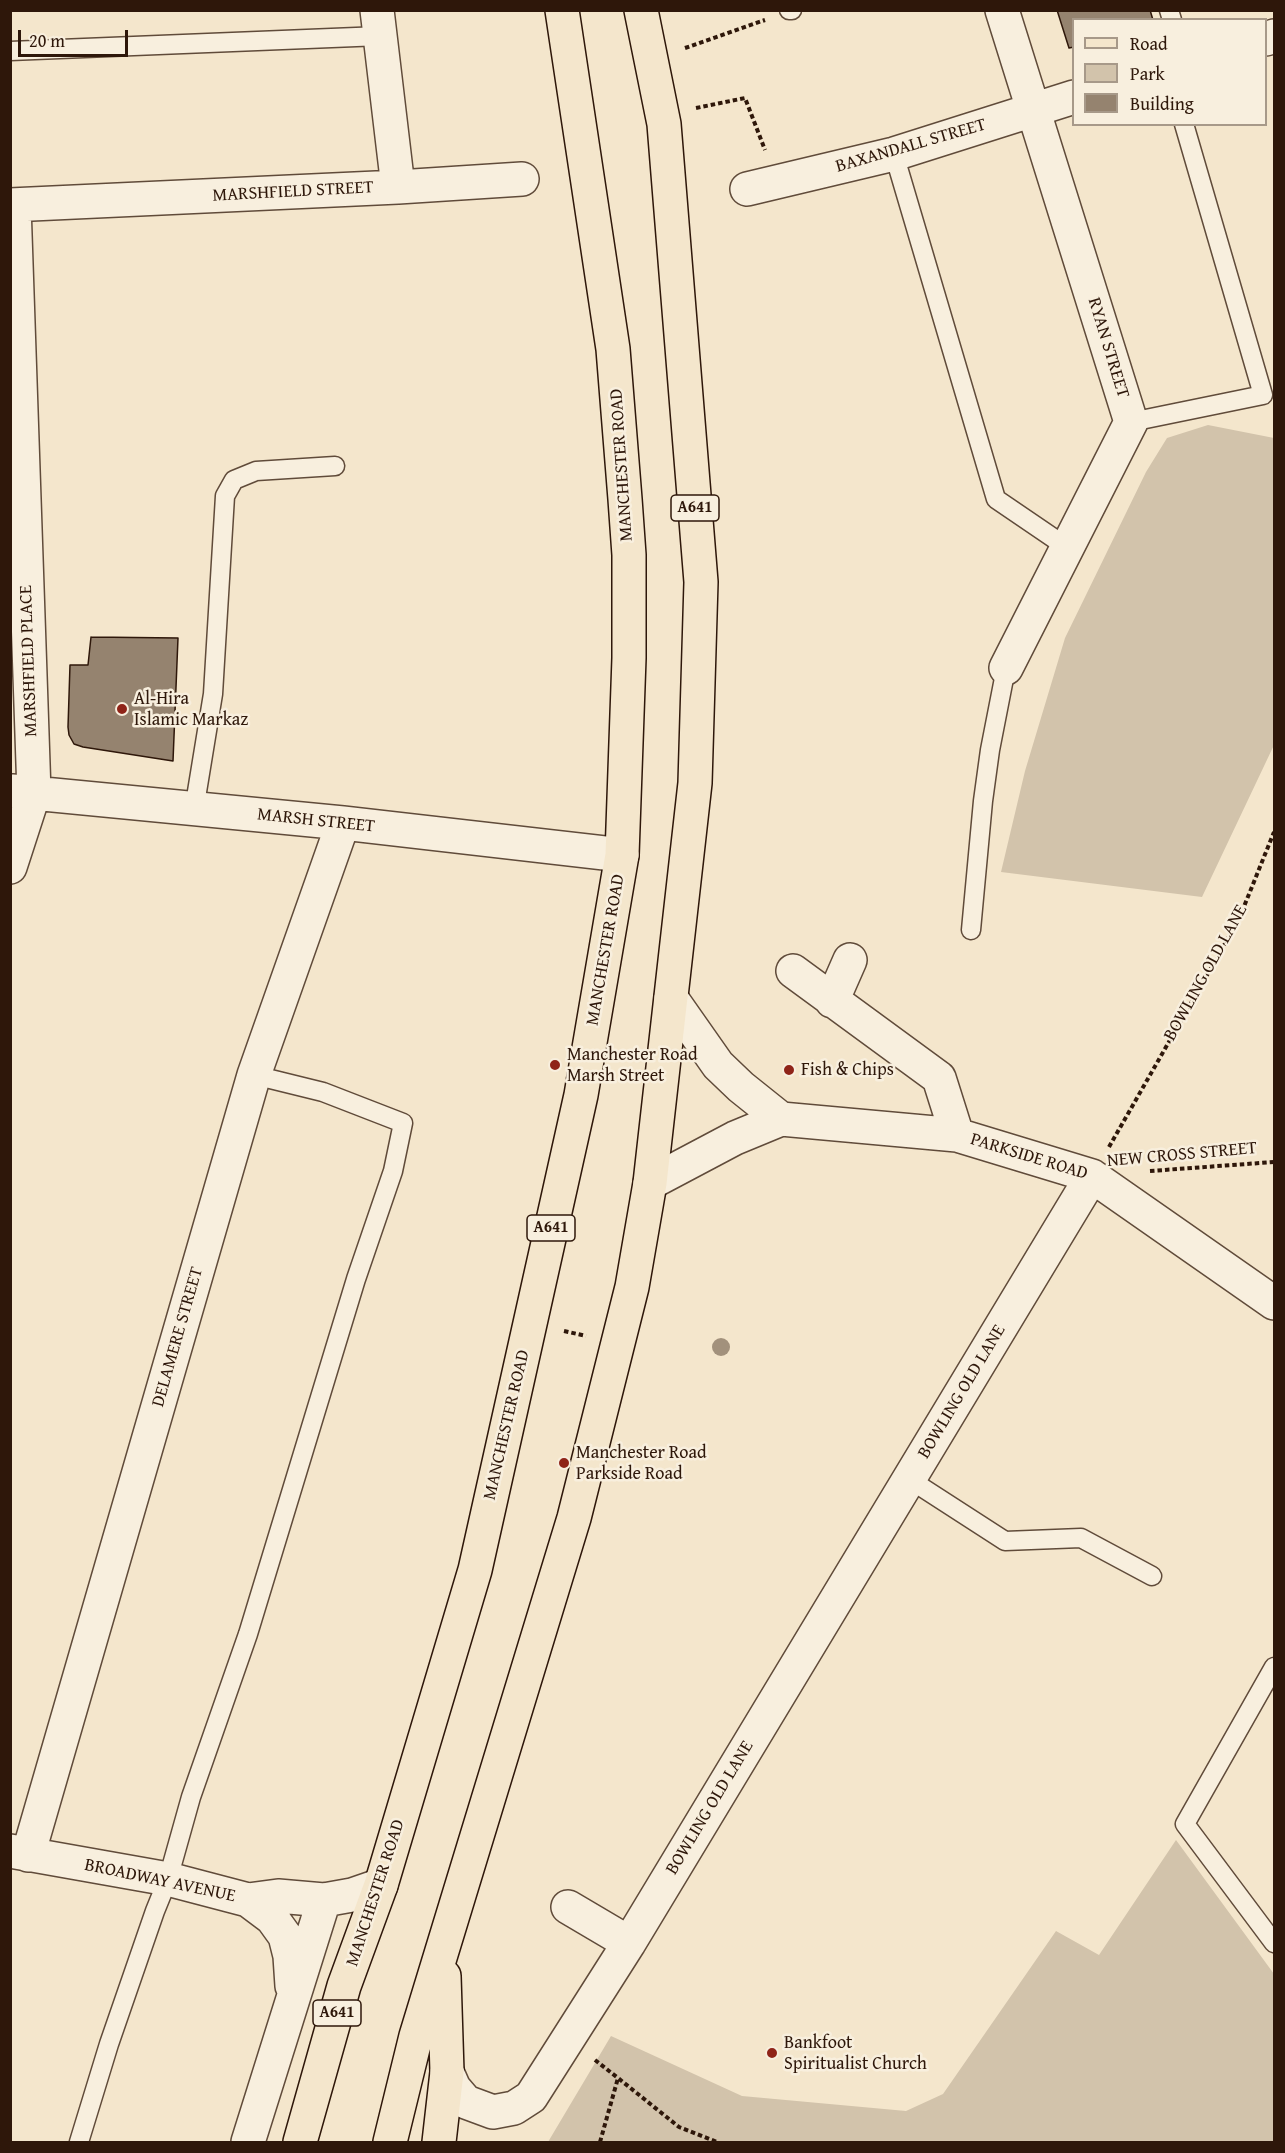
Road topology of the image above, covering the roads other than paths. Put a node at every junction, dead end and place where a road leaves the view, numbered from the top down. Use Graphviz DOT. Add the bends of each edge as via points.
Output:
graph roads {
  1 [pos="562,10"];
  2 [pos="641,10"];
  3 [pos="1002,10"];
  4 [pos="379,23"];
  5 [pos="10,51"];
  6 [pos="1072,98"];
  7 [pos="1033,109"];
  8 [pos="1185,126"];
  9 [pos="894,154"];
  10 [pos="522,179"];
  11 [pos="762,185"];
  12 [pos="398,187"];
  13 [pos="12,205"];
  14 [pos="1131,422"];
  15 [pos="335,466"];
  16 [pos="1068,548"];
  17 [pos="19,621"];
  18 [pos="1006,668"];
  19 [pos="22,792"];
  20 [pos="194,810"];
  21 [pos="343,823"];
  22 [pos="622,855"];
  23 [pos="10,867"];
  24 [pos="971,930"];
  25 [pos="850,960"];
  26 [pos="793,971"];
  27 [pos="671,998"];
  28 [pos="832,1000"];
  29 [pos="254,1075"];
  30 [pos="781,1119"];
  31 [pos="957,1135"];
  32 [pos="1092,1176"];
  33 [pos="650,1183"];
  34 [pos="1275,1304"];
  35 [pos="909,1479"];
  36 [pos="1152,1576"];
  37 [pos="1275,1668"];
  38 [pos="19,1853"];
  39 [pos="168,1879"];
  40 [pos="381,1885"];
  41 [pos="248,1900"];
  42 [pos="324,1900"];
  43 [pos="568,1907"];
  44 [pos="629,1943"];
  45 [pos="1275,1943"];
  46 [pos="444,1951"];
  47 [pos="293,2000"];
  48 [pos="447,2072"];
  49 [pos="80,2142"];
  50 [pos="248,2142"];
  51 [pos="300,2142"];
  52 [pos="390,2142"];
  53 [pos="439,2142"];
  1 -- 22 [label="main road, MANCHESTER ROAD / A641" via="613,349 629,555"];
  2 -- 27 [label="main road, A641" via="663,116 701,582 695,783"];
  3 -- 7 [label="street, RYAN STREET"];
  4 -- 5 [label="lane"];
  4 -- 12 [label="street, MARSHFIELD STREET"];
  6 -- 7 [label="street, BAXANDALL STREET"];
  7 -- 9 [label="street, BAXANDALL STREET"];
  7 -- 14 [label="street, RYAN STREET"];
  8 -- 14 [label="lane" via="1263,395"];
  9 -- 11 [label="street, BAXANDALL STREET"];
  9 -- 16 [label="lane" via="996,499"];
  10 -- 12 [label="street"];
  12 -- 13 [label="street, MARSHFIELD STREET"];
  13 -- 17 [label="street, MARSHFIELD PLACE"];
  14 -- 16 [label="street, RYAN STREET"];
  15 -- 20 [label="lane" via="256,471 234,480 225,496 213,694"];
  16 -- 18 [label="street, RYAN STREET"];
  17 -- 19 [label="street, MARSHFIELD PLACE"];
  18 -- 24 [label="lane" via="982,801"];
  19 -- 20 [label="street, MARSH STREET"];
  19 -- 23 [label="street, MARSHFIELD PLACE"];
  20 -- 21 [label="street, MARSH STREET"];
  21 -- 22 [label="street, MARSH STREET"];
  21 -- 29 [label="street, DELAMERE STREET"];
  22 -- 40 [label="main road, MANCHESTER ROAD / A641" via="581,1095 475,1570"];
  25 -- 28 [label="street"];
  26 -- 28 [label="street"];
  27 -- 30 [label="street" via="718,1065"];
  27 -- 33 [label="main road, A641"];
  28 -- 31 [label="street" via="939,1078"];
  29 -- 38 [label="street, DELAMERE STREET"];
  29 -- 39 [label="lane" via="323,1092 403,1123 393,1171"];
  30 -- 31 [label="street, PARKSIDE ROAD"];
  30 -- 33 [label="street, PARKSIDE ROAD" via="735,1138"];
  31 -- 32 [label="street, PARKSIDE ROAD"];
  32 -- 34 [label="street, PARKSIDE ROAD"];
  32 -- 35 [label="street, BOWLING OLD LANE"];
  33 -- 46 [label="main road, A641" via="632,1287 574,1518"];
  35 -- 36 [label="lane" via="1005,1541 1081,1538"];
  35 -- 44 [label="street, BOWLING OLD LANE"];
  37 -- 45 [label="lane" via="1185,1824"];
  38 -- 39 [label="street, BROADWAY AVENUE"];
  39 -- 41 [label="street, BROADWAY AVENUE"];
  39 -- 49 [label="lane" via="109,2044"];
  40 -- 42 [label="street, BROADWAY AVENUE"];
  40 -- 51 [label="main road, MANCHESTER ROAD / A641" via="344,1986"];
  41 -- 42 [label="street, BROADWAY AVENUE" via="278,1896"];
  41 -- 47 [label="street" via="272,1918 285,1936"];
  42 -- 47 [label="street"];
  43 -- 44 [label="street"];
  44 -- 48 [label="street, BOWLING OLD LANE" via="531,2097 514,2108 493,2112 466,2102"];
  46 -- 48 [label="main road"];
  46 -- 52 [label="main road, A641" via="416,2036"];
  47 -- 50 [label="street"];
  48 -- 53 [label="main road"];
}
